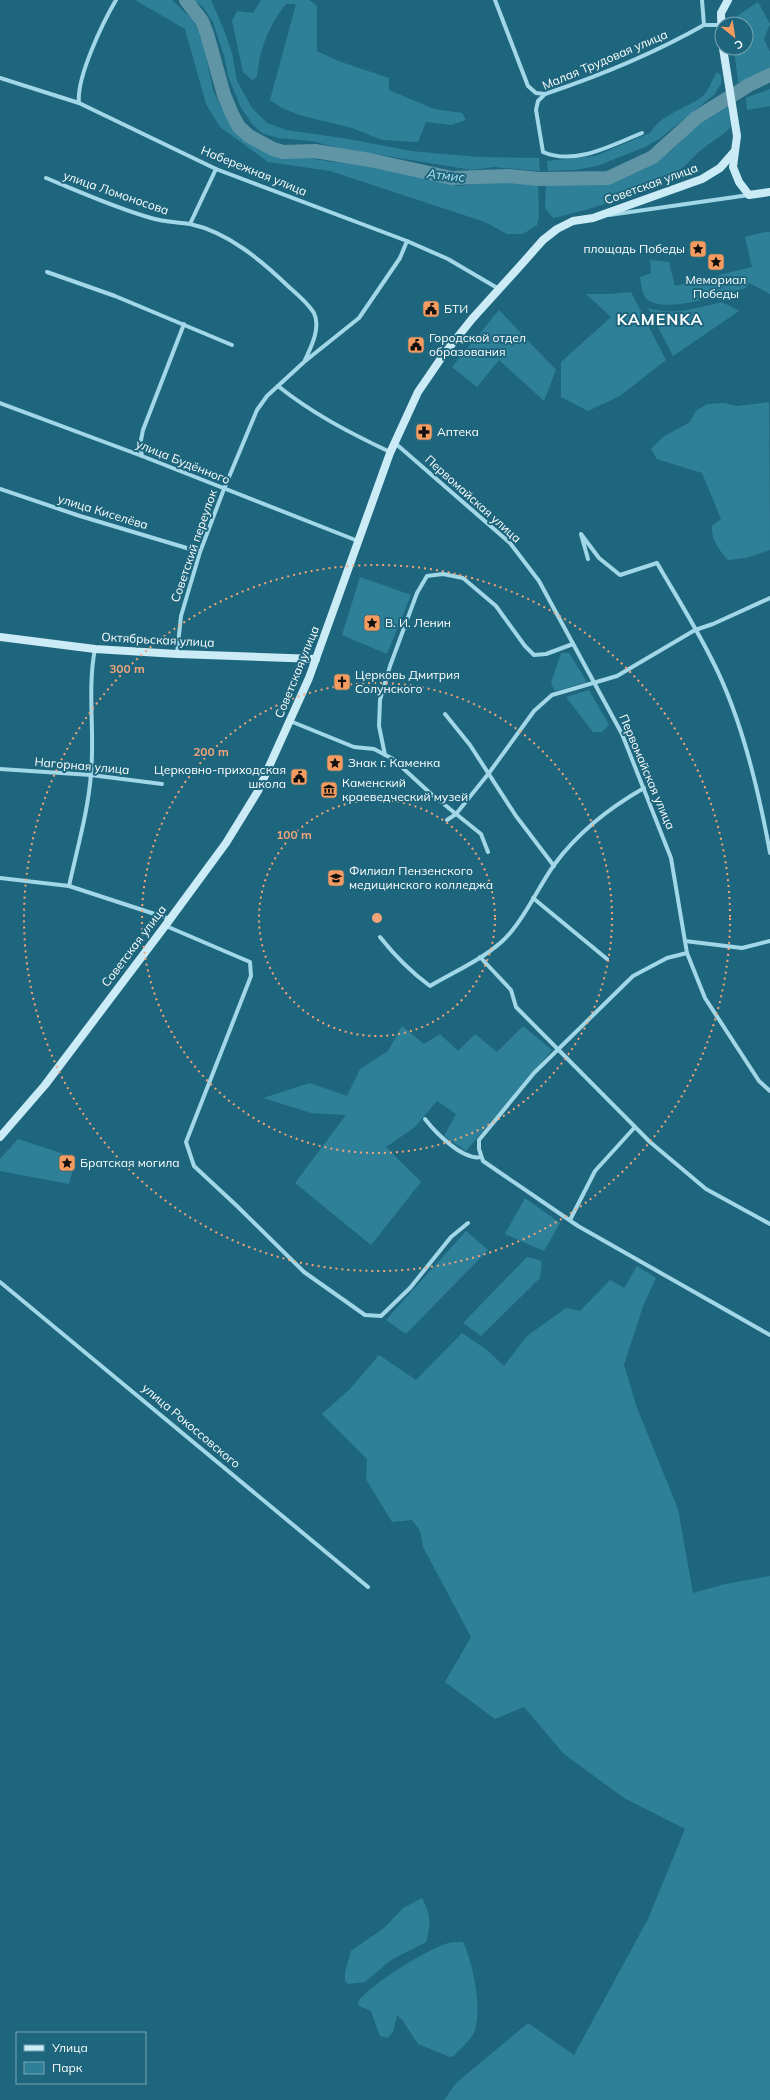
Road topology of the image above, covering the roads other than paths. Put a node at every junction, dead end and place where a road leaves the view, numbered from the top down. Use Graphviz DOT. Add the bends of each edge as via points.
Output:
graph roads {
  1 [pos="116,0"];
  2 [pos="496,0"];
  3 [pos="702,0"];
  4 [pos="728,0"];
  5 [pos="721,16"];
  6 [pos="704,25"];
  7 [pos="714,25"];
  8 [pos="724,56"];
  9 [pos="0,78"];
  10 [pos="545,94"];
  11 [pos="79,103"];
  12 [pos="642,133"];
  13 [pos="734,152"];
  14 [pos="216,169"];
  15 [pos="46,178"];
  16 [pos="770,192"];
  17 [pos="749,195"];
  18 [pos="593,218"];
  19 [pos="190,224"];
  20 [pos="408,241"];
  21 [pos="47,272"];
  22 [pos="499,289"];
  23 [pos="184,324"];
  24 [pos="232,345"];
  25 [pos="304,362"];
  26 [pos="278,386"];
  27 [pos="0,403"];
  28 [pos="395,443"];
  29 [pos="390,452"];
  30 [pos="142,456"];
  31 [pos="0,489"];
  32 [pos="224,489"];
  33 [pos="359,541"];
  34 [pos="200,552"];
  35 [pos="588,559"];
  36 [pos="770,598"];
  37 [pos="694,630"];
  38 [pos="0,637"];
  39 [pos="573,644"];
  40 [pos="95,649"];
  41 [pos="177,654"];
  42 [pos="316,659"];
  43 [pos="594,683"];
  44 [pos="445,714"];
  45 [pos="290,721"];
  46 [pos="385,754"];
  47 [pos="0,769"];
  48 [pos="489,773"];
  49 [pos="91,775"];
  50 [pos="162,784"];
  51 [pos="644,788"];
  52 [pos="456,814"];
  53 [pos="447,820"];
  54 [pos="488,852"];
  55 [pos="770,853"];
  56 [pos="554,866"];
  57 [pos="0,878"];
  58 [pos="69,886"];
  59 [pos="533,898"];
  60 [pos="167,922"];
  61 [pos="380,937"];
  62 [pos="685,941"];
  63 [pos="770,941"];
  64 [pos="687,952"];
  65 [pos="480,957"];
  66 [pos="607,959"];
  67 [pos="559,1049"];
  68 [pos="770,1091"];
  69 [pos="425,1119"];
  70 [pos="635,1127"];
  71 [pos="0,1137"];
  72 [pos="481,1157"];
  73 [pos="570,1220"];
  74 [pos="468,1224"];
  75 [pos="770,1224"];
  76 [pos="0,1282"];
  77 [pos="770,1335"];
  78 [pos="368,1587"];
  1 -- 11 [label="street" via="104,20 79,87"];
  2 -- 10 [label="street" via="528,86 536,93"];
  3 -- 6 [label="street"];
  4 -- 5 [label="main road"];
  6 -- 7 [label="street"];
  6 -- 10 [label="street, Малая Трудовая улица" via="661,49 604,74"];
  8 -- 13 [label="main road" via="737,136"];
  9 -- 11 [label="street, Набережная улица"];
  10 -- 12 [label="street, Малая Трудовая улица" via="538,101 536,110 543,152 558,157 573,157"];
  11 -- 14 [label="street, Набережная улица"];
  13 -- 17 [label="main road" via="733,167"];
  13 -- 18 [label="main road, Советская улица" via="720,168 702,179"];
  14 -- 19 [label="street"];
  14 -- 20 [label="street, Набережная улица"];
  15 -- 19 [label="street, улица Ломоносова" via="151,218"];
  16 -- 17 [label="main road, Советская улица"];
  17 -- 18 [label="street, Советская улица"];
  18 -- 22 [label="main road, Советская улица" via="573,222 557,229 543,240"];
  19 -- 25 [label="street, улица Ломоносова" via="227,238 245,249 302,299 314,314 316,324 313,343"];
  20 -- 22 [label="street, Набережная улица" via="448,259"];
  20 -- 25 [label="street, Советский переулок" via="400,258 359,318"];
  21 -- 23 [label="street"];
  22 -- 28 [label="main road, Советская улица" via="444,354 418,392"];
  23 -- 24 [label="street"];
  23 -- 30 [label="street" via="143,430 140,445"];
  25 -- 26 [label="street, Советский переулок"];
  26 -- 29 [label="street" via="302,405 339,428"];
  26 -- 32 [label="street, Советский переулок" via="257,410"];
  27 -- 30 [label="street, улица Будённого"];
  28 -- 29 [label="main road, Советская улица"];
  28 -- 39 [label="street, Первомайская улица" via="510,543 539,581"];
  29 -- 33 [label="main road, Советская улица"];
  30 -- 32 [label="street, улица Будённого"];
  31 -- 34 [label="street, улица Киселёва"];
  32 -- 33 [label="street, улица Будённого"];
  32 -- 34 [label="street, Советский переулок"];
  33 -- 42 [label="main road, Советская улица"];
  34 -- 41 [label="street, Советский переулок" via="181,616"];
  35 -- 37 [label="street" via="581,534 599,558 620,575 657,563"];
  36 -- 37 [label="street"];
  37 -- 43 [label="street" via="617,676"];
  37 -- 55 [label="street" via="712,658 733,712 764,820"];
  38 -- 40 [label="main road, Октябрьская улица"];
  39 -- 43 [label="street, Первомайская улица"];
  39 -- 46 [label="street" via="546,654 534,655 496,606 463,578 443,574 427,576 417,592 380,700 379,726"];
  40 -- 41 [label="main road, Октябрьская улица"];
  40 -- 49 [label="street" via="91,671"];
  41 -- 42 [label="main road, Октябрьская улица"];
  42 -- 45 [label="main road, Советская улица"];
  43 -- 48 [label="street" via="552,695 534,711"];
  43 -- 51 [label="street, Первомайская улица" via="622,734"];
  44 -- 48 [label="street"];
  45 -- 46 [label="street" via="354,747 374,749"];
  45 -- 60 [label="main road, Советская улица" via="258,791 226,843"];
  46 -- 52 [label="street"];
  47 -- 49 [label="street, Нагорная улица"];
  48 -- 52 [label="street"];
  48 -- 56 [label="street" via="516,816"];
  49 -- 50 [label="street, Нагорная улица"];
  49 -- 58 [label="street"];
  51 -- 56 [label="street" via="594,821 575,839"];
  51 -- 62 [label="street, Первомайская улица" via="672,858"];
  52 -- 53 [label="street"];
  52 -- 54 [label="street" via="481,834"];
  56 -- 59 [label="street"];
  57 -- 58 [label="street"];
  58 -- 60 [label="street"];
  59 -- 65 [label="street" via="511,932"];
  59 -- 66 [label="street"];
  60 -- 71 [label="main road, Советская улица" via="45,1085"];
  60 -- 74 [label="street" via="250,962 251,976 186,1142 194,1166 304,1272 365,1315 381,1316 410,1288 451,1237"];
  61 -- 65 [label="street" via="392,952 430,986"];
  62 -- 63 [label="street" via="742,948"];
  62 -- 64 [label="street, Первомайская улица"];
  64 -- 67 [label="street" via="667,958 633,976"];
  64 -- 68 [label="street, Первомайская улица" via="705,998 759,1081"];
  65 -- 67 [label="street" via="511,990 516,1007"];
  67 -- 70 [label="street"];
  67 -- 72 [label="street" via="534,1073 479,1140"];
  69 -- 72 [label="street" via="436,1133 455,1148 476,1158"];
  70 -- 73 [label="street" via="595,1171"];
  70 -- 75 [label="street" via="706,1189"];
  72 -- 73 [label="street" via="483,1161"];
  73 -- 77 [label="street"];
  76 -- 78 [label="street, улица Рокоссовского"];
}
